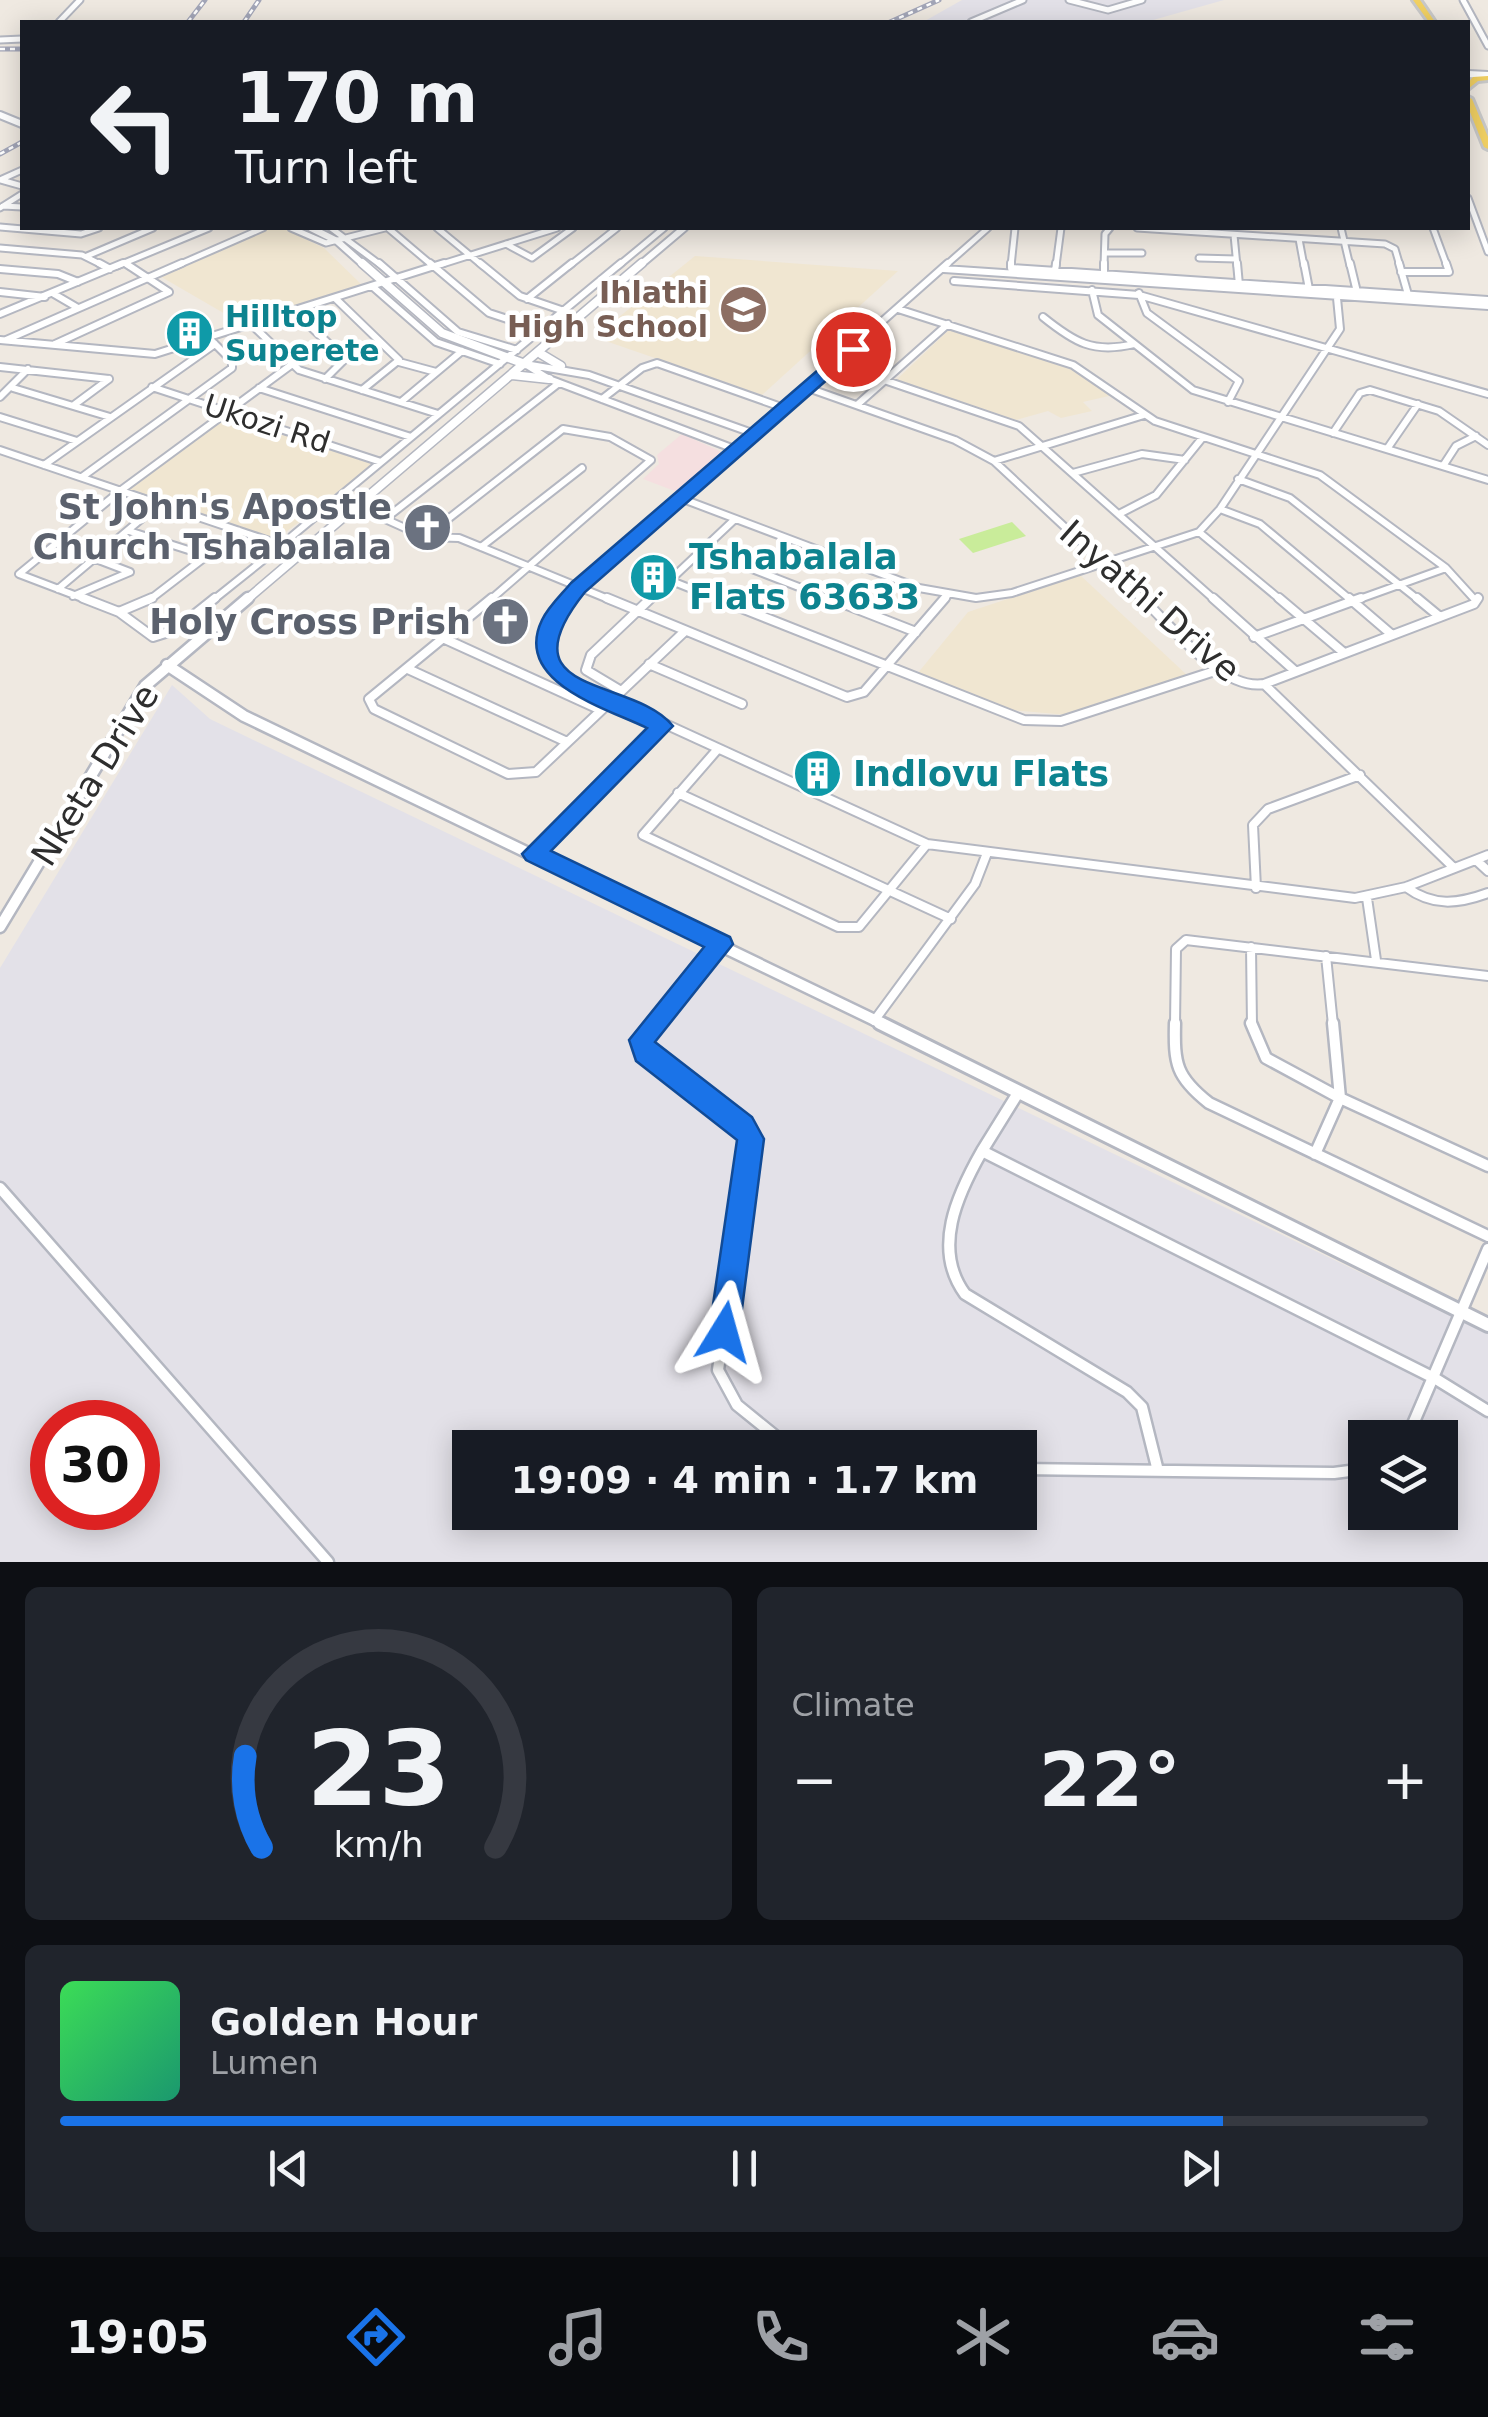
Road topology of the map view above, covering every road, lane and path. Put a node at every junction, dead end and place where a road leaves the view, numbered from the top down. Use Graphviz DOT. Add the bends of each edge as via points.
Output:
graph roads {
  1 [pos="80,0"];
  2 [pos="1023,0"];
  3 [pos="1070,0"];
  4 [pos="1142,0"];
  5 [pos="1462,0"];
  6 [pos="60,20"];
  7 [pos="976,20"];
  8 [pos="1488,46"];
  9 [pos="1470,105"];
  10 [pos="1488,147"];
  11 [pos="1470,203"];
  12 [pos="35,230"];
  13 [pos="94,230"];
  14 [pos="148,230"];
  15 [pos="204,230"];
  16 [pos="259,230"];
  17 [pos="295,230"];
  18 [pos="315,230"];
  19 [pos="336,230"];
  20 [pos="380,230"];
  21 [pos="389,230"];
  22 [pos="440,230"];
  23 [pos="552,230"];
  24 [pos="570,230"];
  25 [pos="615,230"];
  26 [pos="662,230"];
  27 [pos="682,230"];
  28 [pos="986,230"];
  29 [pos="1015,230"];
  30 [pos="1061,230"];
  31 [pos="1107,230"];
  32 [pos="1165,230"];
  33 [pos="1342,230"];
  34 [pos="1433,230"];
  35 [pos="1234,235"];
  36 [pos="350,238"];
  37 [pos="1299,239"];
  38 [pos="336,241"];
  39 [pos="1345,242"];
  40 [pos="506,244"];
  41 [pos="0,248"];
  42 [pos="1488,252"];
  43 [pos="1104,253"];
  44 [pos="1142,253"];
  45 [pos="471,255"];
  46 [pos="87,256"];
  47 [pos="1199,258"];
  48 [pos="1236,259"];
  49 [pos="125,263"];
  50 [pos="433,267"];
  51 [pos="0,269"];
  52 [pos="110,269"];
  53 [pos="944,269"];
  54 [pos="1056,272"];
  55 [pos="1401,272"];
  56 [pos="149,277"];
  57 [pos="396,278"];
  58 [pos="1104,279"];
  59 [pos="954,281"];
  60 [pos="384,282"];
  61 [pos="79,283"];
  62 [pos="1239,285"];
  63 [pos="372,286"];
  64 [pos="1139,286"];
  65 [pos="1308,289"];
  66 [pos="1092,290"];
  67 [pos="0,292"];
  68 [pos="1356,292"];
  69 [pos="1138,295"];
  70 [pos="51,296"];
  71 [pos="335,298"];
  72 [pos="1336,298"];
  73 [pos="527,299"];
  74 [pos="1409,299"];
  75 [pos="1488,303"];
  76 [pos="78,308"];
  77 [pos="898,309"];
  78 [pos="294,311"];
  79 [pos="564,312"];
  80 [pos="0,314"];
  81 [pos="1043,318"];
  82 [pos="251,324"];
  83 [pos="948,324"];
  84 [pos="541,330"];
  85 [pos="209,338"];
  86 [pos="2,340"];
  87 [pos="188,344"];
  88 [pos="215,344"];
  89 [pos="1134,344"];
  90 [pos="53,345"];
  91 [pos="1326,347"];
  92 [pos="466,348"];
  93 [pos="517,350"];
  94 [pos="538,352"];
  95 [pos="196,356"];
  96 [pos="504,361"];
  97 [pos="399,362"];
  98 [pos="525,364"];
  99 [pos="291,365"];
  100 [pos="0,366"];
  101 [pos="561,366"];
  102 [pos="28,369"];
  103 [pos="436,372"];
  104 [pos="512,375"];
  105 [pos="325,379"];
  106 [pos="548,379"];
  107 [pos="886,381"];
  108 [pos="559,383"];
  109 [pos="620,385"];
  110 [pos="152,387"];
  111 [pos="13,388"];
  112 [pos="259,388"];
  113 [pos="808,388"];
  114 [pos="362,390"];
  115 [pos="1488,394"];
  116 [pos="0,397"];
  117 [pos="189,398"];
  118 [pos="602,399"];
  119 [pos="400,402"];
  120 [pos="1228,402"];
  121 [pos="1418,404"];
  122 [pos="74,405"];
  123 [pos="857,405"];
  124 [pos="784,408"];
  125 [pos="228,410"];
  126 [pos="438,414"];
  127 [pos="1144,415"];
  128 [pos="0,416"];
  129 [pos="110,418"];
  130 [pos="1280,418"];
  131 [pos="1333,433"];
  132 [pos="755,434"];
  133 [pos="411,436"];
  134 [pos="1476,436"];
  135 [pos="1203,437"];
  136 [pos="78,441"];
  137 [pos="1488,445"];
  138 [pos="1042,446"];
  139 [pos="0,450"];
  140 [pos="737,450"];
  141 [pos="1387,450"];
  142 [pos="1256,452"];
  143 [pos="1185,460"];
  144 [pos="994,461"];
  145 [pos="381,462"];
  146 [pos="44,464"];
  147 [pos="1444,466"];
  148 [pos="582,468"];
  149 [pos="1073,473"];
  150 [pos="81,477"];
  151 [pos="1238,479"];
  152 [pos="1488,480"];
  153 [pos="120,491"];
  154 [pos="682,499"];
  155 [pos="159,504"];
  156 [pos="1220,508"];
  157 [pos="1119,514"];
  158 [pos="736,519"];
  159 [pos="128,531"];
  160 [pos="239,531"];
  161 [pos="1199,532"];
  162 [pos="443,535"];
  163 [pos="292,536"];
  164 [pos="312,543"];
  165 [pos="282,545"];
  166 [pos="1154,546"];
  167 [pos="482,547"];
  168 [pos="703,550"];
  169 [pos="206,556"];
  170 [pos="96,558"];
  171 [pos="1104,563"];
  172 [pos="528,566"];
  173 [pos="1446,568"];
  174 [pos="669,580"];
  175 [pos="1398,585"];
  176 [pos="578,588"];
  177 [pos="58,590"];
  178 [pos="73,596"];
  179 [pos="947,596"];
  180 [pos="1350,600"];
  181 [pos="634,611"];
  182 [pos="119,612"];
  183 [pos="1302,617"];
  184 [pos="1440,617"];
  185 [pos="684,632"];
  186 [pos="916,632"];
  187 [pos="1391,634"];
  188 [pos="1254,637"];
  189 [pos="445,639"];
  190 [pos="1343,652"];
  191 [pos="649,664"];
  192 [pos="166,665"];
  193 [pos="887,667"];
  194 [pos="408,669"];
  195 [pos="1218,670"];
  196 [pos="1294,671"];
  197 [pos="1264,684"];
  198 [pos="621,691"];
  199 [pos="609,702"];
  200 [pos="742,704"];
  201 [pos="601,710"];
  202 [pos="662,726"];
  203 [pos="567,742"];
  204 [pos="716,751"];
  205 [pos="1360,775"];
  206 [pos="678,793"];
  207 [pos="927,844"];
  208 [pos="986,853"];
  209 [pos="534,854"];
  210 [pos="1488,855"];
  211 [pos="1476,860"];
  212 [pos="1454,868"];
  213 [pos="1488,871"];
  214 [pos="1406,886"];
  215 [pos="1256,888"];
  216 [pos="890,890"];
  217 [pos="1488,893"];
  218 [pos="1367,898"];
  219 [pos="950,919"];
  220 [pos="0,927"];
  221 [pos="721,944"];
  222 [pos="1251,947"];
  223 [pos="1326,956"];
  224 [pos="1376,960"];
  225 [pos="1488,976"];
  226 [pos="874,1021"];
  227 [pos="1018,1092"];
  228 [pos="1340,1098"];
  229 [pos="982,1151"];
  230 [pos="1315,1154"];
  231 [pos="1488,1166"];
  232 [pos="0,1188"];
  233 [pos="1488,1236"];
  234 [pos="1488,1249"];
  235 [pos="1462,1312"];
  236 [pos="1488,1325"];
  237 [pos="1436,1378"];
  238 [pos="1488,1411"];
  239 [pos="1415,1420"];
  240 [pos="767,1430"];
  241 [pos="1037,1469"];
  242 [pos="1158,1471"];
  243 [pos="1348,1471"];
  244 [pos="328,1562"];
  1 -- 6 [label="street"];
  2 -- 7 [label="street"];
  3 -- 4 [label="street" via="1108,10"];
  5 -- 8 [label="street"];
  9 -- 10 [label="main road"];
  11 -- 42 [label="street"];
  12 -- 13 [label="street"];
  14 -- 46 [label="street"];
  15 -- 49 [label="street"];
  16 -- 56 [label="street"];
  17 -- 38 [label="street" via="320,243"];
  18 -- 38 [label="street"];
  19 -- 36 [label="street"];
  20 -- 36 [label="street"];
  21 -- 50 [label="street"];
  22 -- 45 [label="street"];
  23 -- 40 [label="street"];
  24 -- 40 [label="street" via="532,258"];
  25 -- 73 [label="street"];
  26 -- 79 [label="street"];
  27 -- 94 [label="street, Nketa Drive"];
  28 -- 53 [label="street"];
  29 -- 54 [label="street" via="1008,267"];
  30 -- 54 [label="street"];
  31 -- 43 [label="street"];
  32 -- 35 [label="street"];
  33 -- 39 [label="street"];
  34 -- 55 [label="street" via="1449,272"];
  35 -- 37 [label="street"];
  35 -- 48 [label="street"];
  36 -- 38 [label="street"];
  36 -- 57 [label="street"];
  37 -- 39 [label="street"];
  37 -- 65 [label="street"];
  38 -- 60 [label="street"];
  39 -- 55 [label="street" via="1391,246"];
  39 -- 68 [label="street"];
  40 -- 45 [label="street"];
  41 -- 46 [label="street"];
  43 -- 44 [label="street"];
  43 -- 58 [label="street"];
  45 -- 50 [label="street"];
  45 -- 73 [label="street"];
  46 -- 52 [label="street"];
  47 -- 48 [label="street"];
  48 -- 62 [label="street"];
  49 -- 52 [label="street"];
  49 -- 56 [label="street"];
  50 -- 57 [label="street"];
  50 -- 84 [label="street" via="494,316"];
  51 -- 61 [label="street" via="58,274"];
  52 -- 61 [label="street"];
  53 -- 58 [label="street"];
  53 -- 77 [label="street"];
  54 -- 58 [label="street"];
  55 -- 74 [label="street"];
  56 -- 76 [label="street"];
  56 -- 90 [label="street" via="169,292"];
  57 -- 60 [label="street"];
  57 -- 93 [label="street" via="458,332"];
  58 -- 62 [label="street"];
  58 -- 64 [label="street"];
  59 -- 66 [label="street"];
  60 -- 63 [label="street"];
  60 -- 92 [label="street"];
  61 -- 70 [label="street"];
  62 -- 65 [label="street"];
  63 -- 71 [label="street"];
  63 -- 92 [label="street" via="434,340"];
  64 -- 69 [label="street"];
  64 -- 72 [label="street"];
  65 -- 68 [label="street"];
  66 -- 69 [label="street"];
  66 -- 89 [label="street" via="1098,315"];
  67 -- 70 [label="street"];
  68 -- 74 [label="street"];
  69 -- 91 [label="street"];
  69 -- 120 [label="street" via="1147,313 1238,381"];
  70 -- 76 [label="street"];
  70 -- 80 [label="street"];
  71 -- 78 [label="street"];
  71 -- 97 [label="street"];
  72 -- 74 [label="street"];
  72 -- 91 [label="street" via="1340,329"];
  73 -- 79 [label="street"];
  74 -- 75 [label="street"];
  76 -- 86 [label="street"];
  77 -- 83 [label="street"];
  77 -- 113 [label="street"];
  78 -- 82 [label="street"];
  78 -- 105 [label="street" via="346,361"];
  79 -- 84 [label="street"];
  81 -- 89 [label="street" via="1090,351"];
  82 -- 85 [label="street"];
  82 -- 99 [label="street"];
  83 -- 107 [label="street"];
  83 -- 127 [label="street" via="1081,369"];
  84 -- 93 [label="street"];
  85 -- 87 [label="street"];
  85 -- 88 [label="street"];
  86 -- 90 [label="street"];
  87 -- 90 [label="street" via="144,354"];
  87 -- 95 [label="street"];
  88 -- 95 [label="street"];
  88 -- 117 [label="street" via="232,368"];
  89 -- 120 [label="street" via="1193,390"];
  91 -- 115 [label="street"];
  91 -- 130 [label="street"];
  92 -- 96 [label="street"];
  92 -- 103 [label="street"];
  93 -- 96 [label="street"];
  94 -- 96 [label="street"];
  94 -- 98 [label="street, Nketa Drive"];
  94 -- 101 [label="street"];
  95 -- 110 [label="street"];
  96 -- 98 [label="street"];
  96 -- 126 [label="street"];
  97 -- 103 [label="street"];
  97 -- 114 [label="street"];
  98 -- 101 [label="street"];
  98 -- 104 [label="street, Nketa Drive"];
  98 -- 106 [label="street"];
  99 -- 105 [label="street"];
  99 -- 112 [label="street"];
  100 -- 102 [label="street"];
  101 -- 106 [label="street"];
  101 -- 109 [label="street"];
  102 -- 111 [label="street"];
  102 -- 122 [label="street" via="109,380"];
  103 -- 119 [label="street"];
  104 -- 106 [label="street"];
  104 -- 164 [label="street, Nketa Drive"];
  105 -- 114 [label="street"];
  106 -- 108 [label="street"];
  107 -- 123 [label="street"];
  107 -- 138 [label="street" via="1008,420"];
  108 -- 118 [label="street"];
  108 -- 162 [label="street" via="385,519 426,537"];
  109 -- 118 [label="street"];
  109 -- 124 [label="street" via="658,363"];
  109 -- 132 [label="street"];
  110 -- 117 [label="street, Ukozi Rd"];
  110 -- 129 [label="street"];
  111 -- 116 [label="street"];
  111 -- 122 [label="street"];
  112 -- 125 [label="street"];
  112 -- 133 [label="street"];
  113 -- 123 [label="street, Inyathi Drive"];
  113 -- 124 [label="street"];
  114 -- 119 [label="street"];
  117 -- 125 [label="street, Ukozi Rd"];
  117 -- 150 [label="street"];
  118 -- 140 [label="street"];
  119 -- 126 [label="street"];
  120 -- 130 [label="street"];
  121 -- 131 [label="street" via="1362,391"];
  121 -- 134 [label="street"];
  121 -- 141 [label="street"];
  122 -- 129 [label="street"];
  123 -- 144 [label="street, Inyathi Drive"];
  124 -- 132 [label="street"];
  125 -- 145 [label="street, Ukozi Rd"];
  125 -- 153 [label="street"];
  126 -- 133 [label="street"];
  127 -- 135 [label="street"];
  127 -- 138 [label="street"];
  128 -- 136 [label="street"];
  129 -- 136 [label="street"];
  130 -- 131 [label="street"];
  130 -- 142 [label="street"];
  131 -- 141 [label="street"];
  132 -- 140 [label="street"];
  133 -- 145 [label="street"];
  134 -- 137 [label="street"];
  134 -- 147 [label="street" via="1456,446"];
  135 -- 142 [label="street"];
  135 -- 143 [label="street"];
  136 -- 146 [label="street"];
  138 -- 144 [label="street"];
  138 -- 149 [label="street"];
  139 -- 146 [label="street"];
  140 -- 154 [label="street"];
  141 -- 147 [label="street"];
  142 -- 151 [label="street"];
  142 -- 173 [label="street" via="1320,474"];
  143 -- 149 [label="street" via="1142,454"];
  143 -- 157 [label="street" via="1156,495"];
  144 -- 171 [label="street, Inyathi Drive"];
  145 -- 163 [label="street"];
  146 -- 150 [label="street"];
  147 -- 152 [label="street"];
  148 -- 167 [label="street"];
  149 -- 157 [label="street"];
  150 -- 153 [label="street"];
  151 -- 156 [label="street"];
  151 -- 175 [label="street" via="1290,498"];
  153 -- 155 [label="street"];
  153 -- 177 [label="street" via="20,570 20,577"];
  154 -- 158 [label="street"];
  154 -- 176 [label="street"];
  155 -- 159 [label="street"];
  155 -- 160 [label="street"];
  156 -- 161 [label="street"];
  156 -- 180 [label="street" via="1260,524"];
  157 -- 166 [label="street"];
  158 -- 168 [label="street"];
  158 -- 179 [label="street"];
  159 -- 169 [label="street"];
  159 -- 170 [label="street"];
  160 -- 165 [label="street"];
  160 -- 169 [label="street"];
  161 -- 166 [label="street"];
  161 -- 183 [label="street"];
  162 -- 167 [label="street"];
  162 -- 172 [label="street" via="448,519 563,429 578,428 649,456 646,468"];
  163 -- 164 [label="street"];
  163 -- 165 [label="street"];
  164 -- 192 [label="street, Nketa Drive"];
  165 -- 182 [label="street" via="175,630 153,636"];
  166 -- 171 [label="street"];
  166 -- 188 [label="street"];
  167 -- 172 [label="street"];
  168 -- 174 [label="street"];
  168 -- 186 [label="street"];
  169 -- 182 [label="street" via="148,602"];
  170 -- 177 [label="street"];
  170 -- 178 [label="street" via="130,572"];
  171 -- 179 [label="street" via="996,596"];
  171 -- 195 [label="street, Inyathi Drive"];
  172 -- 176 [label="street"];
  172 -- 189 [label="street"];
  173 -- 175 [label="street"];
  173 -- 184 [label="street" via="1478,601"];
  174 -- 181 [label="street"];
  174 -- 193 [label="street"];
  175 -- 180 [label="street"];
  175 -- 184 [label="street"];
  176 -- 181 [label="street"];
  176 -- 199 [label="street" via="552,619 545,648 564,678"];
  177 -- 178 [label="street"];
  178 -- 182 [label="street"];
  179 -- 186 [label="street"];
  180 -- 183 [label="street"];
  180 -- 187 [label="street"];
  181 -- 185 [label="street"];
  181 -- 198 [label="street" via="586,670"];
  183 -- 188 [label="street"];
  183 -- 190 [label="street"];
  184 -- 187 [label="street"];
  185 -- 191 [label="street"];
  185 -- 193 [label="street" via="848,697 864,692"];
  186 -- 193 [label="street"];
  187 -- 190 [label="street"];
  188 -- 196 [label="street"];
  189 -- 194 [label="street"];
  189 -- 201 [label="street"];
  190 -- 196 [label="street"];
  191 -- 198 [label="street"];
  191 -- 200 [label="street"];
  192 -- 209 [label="street" via="244,716"];
  192 -- 220 [label="street, Nketa Drive" via="145,686"];
  193 -- 195 [label="street" via="1008,717 1048,722"];
  194 -- 203 [label="street"];
  194 -- 203 [label="street" via="369,699 371,708 518,777 536,772"];
  195 -- 197 [label="street, Inyathi Drive" via="1242,686"];
  196 -- 197 [label="street"];
  197 -- 205 [label="street, Inyathi Drive"];
  198 -- 199 [label="street"];
  199 -- 201 [label="street"];
  199 -- 202 [label="street"];
  201 -- 203 [label="street"];
  202 -- 204 [label="street"];
  202 -- 209 [label="street"];
  204 -- 206 [label="street"];
  204 -- 207 [label="street"];
  205 -- 212 [label="street, Inyathi Drive"];
  205 -- 215 [label="street" via="1258,818"];
  206 -- 216 [label="street"];
  206 -- 216 [label="street" via="644,829 646,838 838,927 859,926"];
  207 -- 208 [label="street"];
  207 -- 216 [label="street"];
  208 -- 215 [label="street"];
  208 -- 219 [label="street" via="980,876"];
  209 -- 221 [label="street"];
  210 -- 211 [label="street"];
  211 -- 212 [label="street"];
  211 -- 213 [label="street"];
  212 -- 214 [label="street"];
  214 -- 217 [label="street" via="1435,902"];
  214 -- 218 [label="street"];
  215 -- 218 [label="street"];
  216 -- 219 [label="street"];
  218 -- 224 [label="street"];
  219 -- 226 [label="street"];
  221 -- 226 [label="street"];
  221 -- 240 [label="street" via="642,1040 646,1053 743,1125 750,1139 718,1370 734,1405"];
  222 -- 223 [label="street"];
  222 -- 228 [label="street" via="1258,1049 1276,1066"];
  222 -- 230 [label="street" via="1186,940 1177,945 1177,1070 1209,1104"];
  223 -- 224 [label="street"];
  223 -- 228 [label="street"];
  224 -- 225 [label="street"];
  226 -- 227 [label="street"];
  227 -- 229 [label="street"];
  227 -- 235 [label="street"];
  228 -- 230 [label="street"];
  228 -- 231 [label="street"];
  229 -- 237 [label="street"];
  229 -- 242 [label="street" via="954,1212 954,1281 965,1294 1127,1392 1142,1407"];
  230 -- 233 [label="street"];
  232 -- 244 [label="street"];
  234 -- 235 [label="street"];
  235 -- 236 [label="street"];
  235 -- 237 [label="street"];
  237 -- 238 [label="street"];
  237 -- 239 [label="street"];
  241 -- 242 [label="street"];
  242 -- 243 [label="street"];
}
